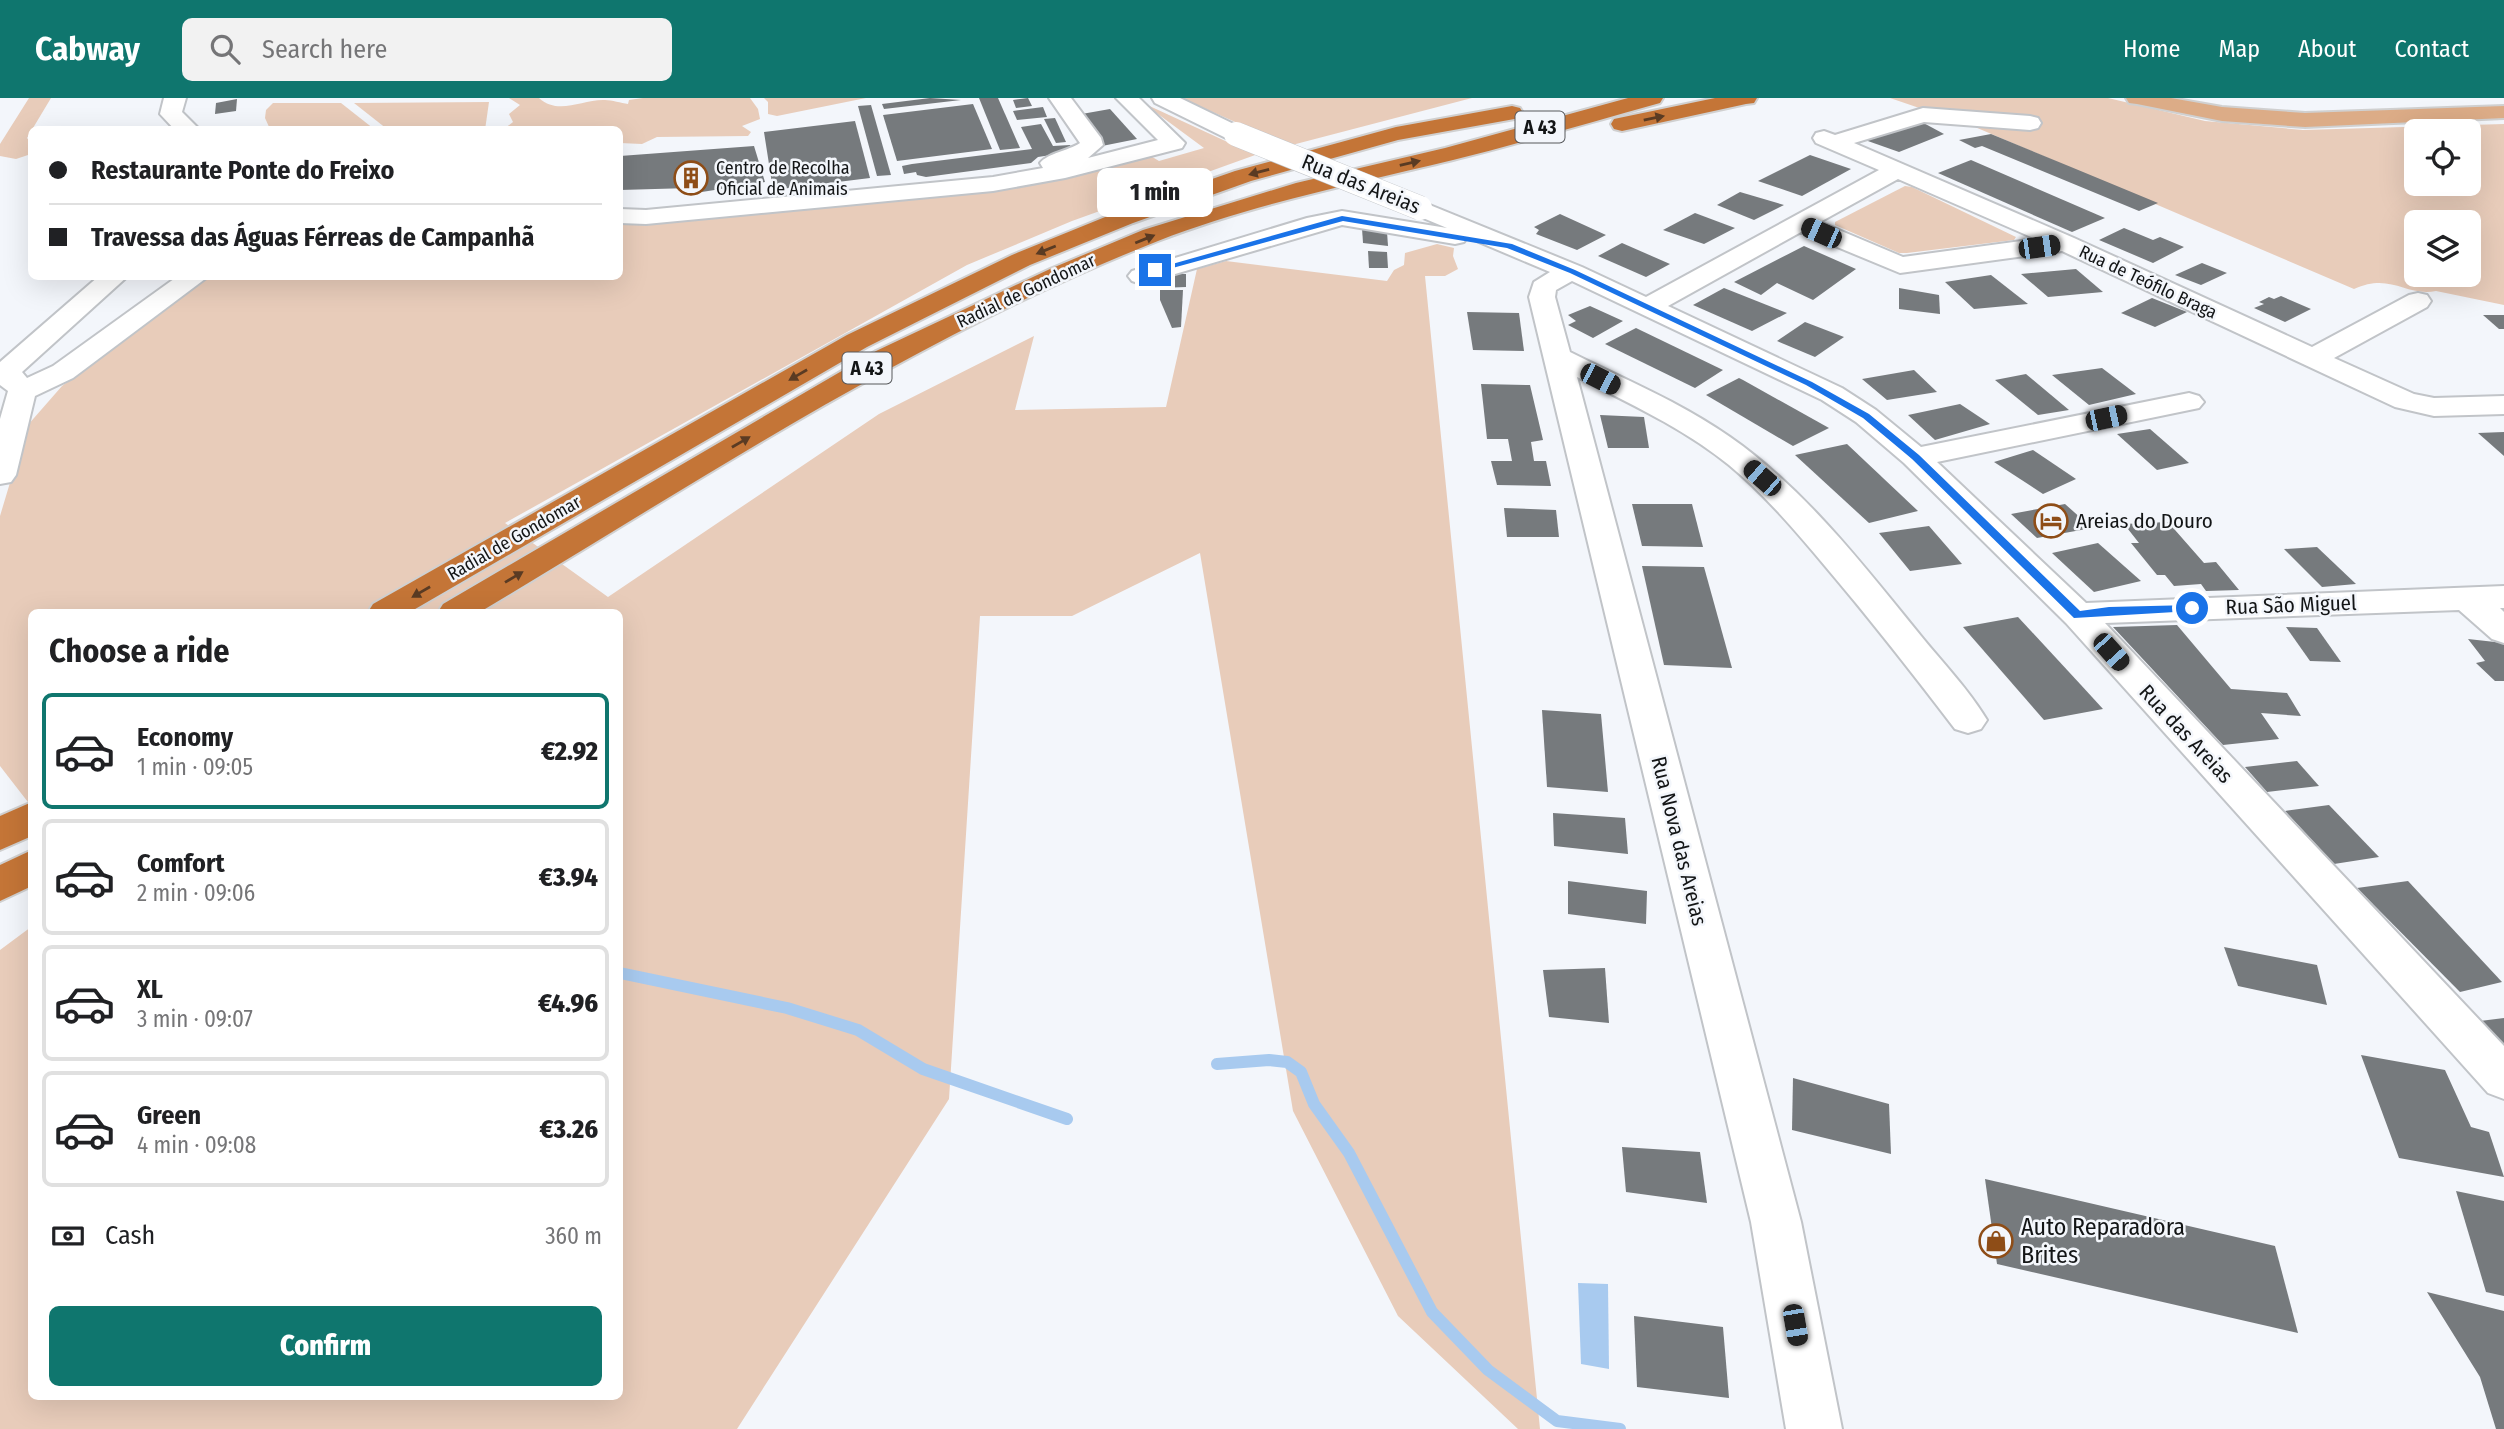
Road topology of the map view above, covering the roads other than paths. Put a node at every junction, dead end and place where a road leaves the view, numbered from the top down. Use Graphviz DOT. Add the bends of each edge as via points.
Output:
graph roads {
  1 [pos="175,98"];
  2 [pos="1060,98"];
  3 [pos="1127,98"];
  4 [pos="1163,98"];
  5 [pos="1508,98"];
  6 [pos="1575,98"];
  7 [pos="1746,98"];
  8 [pos="2137,98"];
  9 [pos="2211,98"];
  10 [pos="2469,98"];
  11 [pos="1641,100"];
  12 [pos="2504,113"];
  13 [pos="2030,123"];
  14 [pos="184,126"];
  15 [pos="1396,134"];
  16 [pos="1450,154"];
  17 [pos="1897,170"];
  18 [pos="761,195"];
  19 [pos="734,196"];
  20 [pos="623,204"];
  21 [pos="623,216"];
  22 [pos="1798,222"];
  23 [pos="2065,243"];
  24 [pos="1509,246"];
  25 [pos="1573,272"];
  26 [pos="1141,276"];
  27 [pos="110,280"];
  28 [pos="148,280"];
  29 [pos="190,280"];
  30 [pos="2418,301"];
  31 [pos="1647,307"];
  32 [pos="1558,357"];
  33 [pos="2314,358"];
  34 [pos="47,361"];
  35 [pos="22,391"];
  36 [pos="2189,401"];
  37 [pos="2504,405"];
  38 [pos="1915,457"];
  39 [pos="0,475"];
  40 [pos="2504,597"];
  41 [pos="2468,599"];
  42 [pos="390,609"];
  43 [pos="460,609"];
  44 [pos="2078,615"];
  45 [pos="2504,631"];
  46 [pos="1968,720"];
  47 [pos="28,819"];
  48 [pos="0,835"];
  49 [pos="28,868"];
  50 [pos="0,885"];
  51 [pos="2504,1078"];
  52 [pos="1814,1429"];
  1 -- 14 [label="street" via="171,114"];
  2 -- 18 [label="street" via="1092,145 1076,156 1029,169"];
  3 -- 21 [label="street" via="1174,143 1065,172 993,184"];
  4 -- 24 [label="street, Rua das Areias, bridge" via="1236,134"];
  5 -- 15 [label="highway"];
  6 -- 15 [label="highway, Radial de Gondomar / A 43"];
  16 -- 7 [label="highway, one-way" via="1587,132"];
  8 -- 12 [label="main road" via="2222,114 2305,120"];
  9 -- 10 [label="main road" via="2288,104"];
  11 -- 16 [label="highway, Radial de Gondomar / A 43"];
  13 -- 17 [label="street, Rua de Teófilo Braga" via="1923,114 1829,140"];
  15 -- 42 [label="highway, Radial de Gondomar / A 43, one-way" via="1243,176 1021,260 857,341"];
  43 -- 16 [label="highway, Radial de Gondomar / A 43, one-way" via="886,357 1071,270 1152,235 1304,188"];
  17 -- 22 [label="street"];
  17 -- 23 [label="street, Rua de Teófilo Braga"];
  19 -- 20 [label="street"];
  22 -- 23 [label="street" via="1900,265"];
  22 -- 31 [label="street"];
  23 -- 33 [label="street, Rua de Teófilo Braga"];
  24 -- 25 [label="street, Rua das Areias"];
  24 -- 26 [label="street" via="1342,218"];
  25 -- 31 [label="street, Rua das Areias"];
  25 -- 32 [label="street, Rua Nova das Areias" via="1543,288"];
  27 -- 35 [label="street" via="9,369 7,377"];
  28 -- 34 [label="street"];
  29 -- 35 [label="street" via="64,372"];
  30 -- 33 [label="street"];
  31 -- 38 [label="street, Rua das Areias" via="1832,394"];
  32 -- 46 [label="street" via="1684,421 1762,478 1894,624"];
  32 -- 52 [label="street, Rua Nova das Areias" via="1776,1222"];
  33 -- 37 [label="street, Rua de Teófilo Braga" via="2405,401 2434,407"];
  35 -- 39 [label="street"];
  36 -- 38 [label="street"];
  38 -- 44 [label="street, Rua das Areias"];
  40 -- 41 [label="street, Rua São Miguel"];
  41 -- 44 [label="street, Rua São Miguel"];
  41 -- 45 [label="street"];
  44 -- 51 [label="street, Rua das Areias"];
  47 -- 48 [label="highway"];
  49 -- 50 [label="highway"];
}
